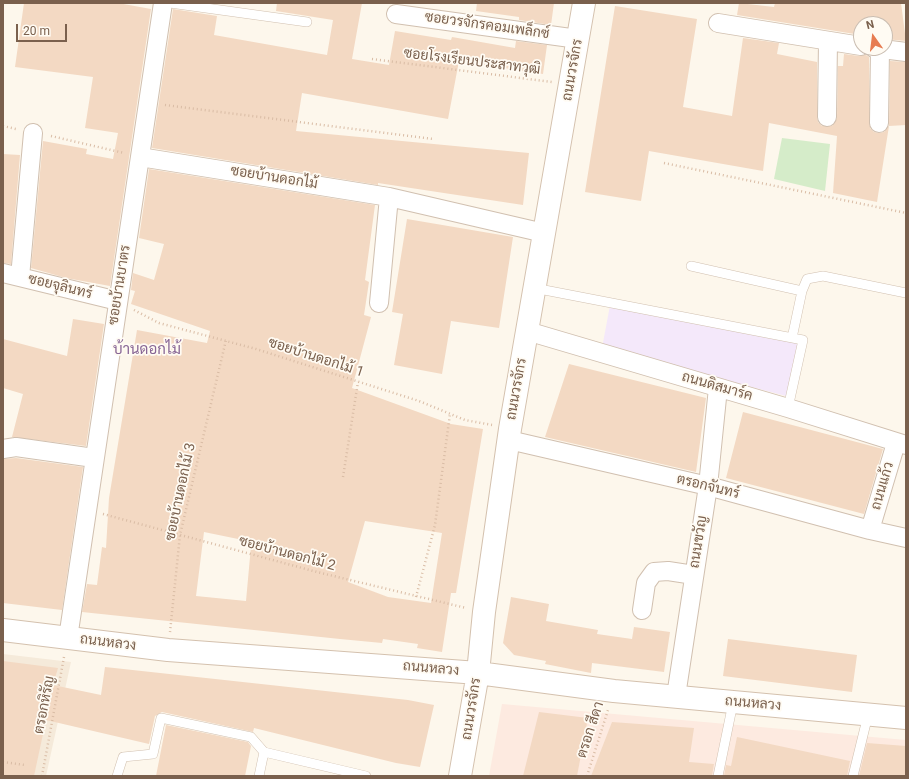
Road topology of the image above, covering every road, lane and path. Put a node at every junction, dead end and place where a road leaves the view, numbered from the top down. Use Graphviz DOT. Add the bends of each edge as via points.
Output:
graph roads {
  1 [pos="163,3"];
  2 [pos="170,3"];
  3 [pos="584,3"];
  4 [pos="396,14"];
  5 [pos="307,22"];
  6 [pos="718,24"];
  7 [pos="578,39"];
  8 [pos="828,41"];
  9 [pos="853,45"];
  10 [pos="893,50"];
  11 [pos="906,52"];
  12 [pos="877,56"];
  13 [pos="372,59"];
  14 [pos="570,84"];
  15 [pos="148,103"];
  16 [pos="827,117"];
  17 [pos="879,123"];
  18 [pos="3,126"];
  19 [pos="33,132"];
  20 [pos="433,139"];
  21 [pos="140,157"];
  22 [pos="664,163"];
  23 [pos="389,197"];
  24 [pos="906,213"];
  25 [pos="544,233"];
  26 [pos="691,266"];
  27 [pos="12,275"];
  28 [pos="534,288"];
  29 [pos="802,291"];
  30 [pos="906,293"];
  31 [pos="118,301"];
  32 [pos="380,303"];
  33 [pos="527,332"];
  34 [pos="792,338"];
  35 [pos="226,340"];
  36 [pos="358,382"];
  37 [pos="718,388"];
  38 [pos="788,408"];
  39 [pos="450,414"];
  40 [pos="510,434"];
  41 [pos="901,444"];
  42 [pos="3,449"];
  43 [pos="94,458"];
  44 [pos="343,477"];
  45 [pos="708,486"];
  46 [pos="87,509"];
  47 [pos="870,530"];
  48 [pos="180,535"];
  49 [pos="906,538"];
  50 [pos="694,575"];
  51 [pos="416,597"];
  52 [pos="642,610"];
  53 [pos="484,612"];
  54 [pos="3,630"];
  55 [pos="68,638"];
  56 [pos="168,650"];
  57 [pos="478,673"];
  58 [pos="614,691"];
  59 [pos="676,696"];
  60 [pos="733,703"];
  61 [pos="868,715"];
  62 [pos="906,718"];
  63 [pos="264,752"];
  64 [pos="3,762"];
  65 [pos="24,765"];
  66 [pos="38,766"];
  67 [pos="44,766"];
  68 [pos="42,776"];
  69 [pos="117,776"];
  70 [pos="259,776"];
  71 [pos="366,776"];
  72 [pos="460,776"];
  73 [pos="587,776"];
  74 [pos="718,776"];
  75 [pos="853,776"];
  1 -- 15 [label="street, ซอยบ้านบาตร"];
  2 -- 5 [label="lane"];
  3 -- 7 [label="street, ถนนวรจักร"];
  4 -- 7 [label="street, ซอยวรจักรคอมเพล็กซ์"];
  6 -- 8 [label="street"];
  7 -- 14 [label="street, ถนนวรจักร"];
  8 -- 9 [label="street"];
  8 -- 16 [label="street"];
  10 -- 11 [label="street"];
  12 -- 17 [label="street"];
  13 -- 14 [label="path, ซอยโรงเรียนประสาทวุฒิ"];
  14 -- 25 [label="street, ถนนวรจักร"];
  15 -- 20 [label="path"];
  15 -- 21 [label="street, ซอยบ้านบาตร"];
  18 -- 19 [label="path"];
  19 -- 21 [label="path"];
  19 -- 27 [label="street"];
  21 -- 23 [label="street, ซอยบ้านดอกไม้"];
  21 -- 31 [label="street, ซอยบ้านบาตร"];
  22 -- 24 [label="path"];
  23 -- 25 [label="street, ซอยบ้านดอกไม้"];
  23 -- 32 [label="street"];
  25 -- 28 [label="street, ถนนวรจักร"];
  26 -- 29 [label="lane"];
  27 -- 31 [label="street, ซอยจุลินทร์"];
  28 -- 33 [label="street, ถนนวรจักร"];
  28 -- 34 [label="lane"];
  29 -- 30 [label="lane" via="807,279 823,276"];
  29 -- 34 [label="lane"];
  31 -- 35 [label="path, ซอยบ้านดอกไม้ 1" via="159,323"];
  31 -- 43 [label="street, ซอยบ้านบาตร"];
  33 -- 37 [label="street, ถนนดิสมาร์ค"];
  33 -- 40 [label="street, ถนนวรจักร"];
  34 -- 38 [label="lane" via="803,340"];
  35 -- 36 [label="path, ซอยบ้านดอกไม้ 1"];
  35 -- 48 [label="path, ซอยบ้านดอกไม้ 3"];
  36 -- 39 [label="path, ซอยบ้านดอกไม้ 1"];
  36 -- 44 [label="path"];
  37 -- 38 [label="street, ถนนดิสมาร์ค"];
  37 -- 45 [label="street, ถนนขวัญ"];
  38 -- 41 [label="street, ถนนดิสมาร์ค"];
  39 -- 40 [label="path, ซอยบ้านดอกไม้ 1"];
  39 -- 51 [label="path" via="436,525"];
  40 -- 45 [label="street, ตรอกจันทร์"];
  40 -- 53 [label="street, ถนนวรจักร"];
  41 -- 47 [label="street, ถนนแก้ว"];
  42 -- 43 [label="street" via="16,447"];
  43 -- 46 [label="street, ซอยบ้านบาตร"];
  45 -- 47 [label="street, ตรอกจันทร์"];
  45 -- 50 [label="street, ถนนขวัญ"];
  46 -- 48 [label="path, ซอยบ้านดอกไม้ 2"];
  46 -- 55 [label="street, ซอยบ้านบาตร"];
  47 -- 49 [label="street, ตรอกจันทร์"];
  48 -- 51 [label="path, ซอยบ้านดอกไม้ 2"];
  48 -- 56 [label="path, ซอยบ้านดอกไม้ 3"];
  50 -- 52 [label="street" via="668,571 654,572 646,582"];
  50 -- 59 [label="street, ถนนขวัญ"];
  51 -- 53 [label="path, ซอยบ้านดอกไม้ 2"];
  53 -- 57 [label="street, ถนนวรจักร"];
  54 -- 55 [label="street, ถนนหลวง"];
  55 -- 56 [label="street, ถนนหลวง"];
  55 -- 67 [label="path, ตรอกหิรัญ"];
  56 -- 57 [label="street, ถนนหลวง"];
  57 -- 58 [label="street, ถนนหลวง"];
  57 -- 72 [label="street, ถนนวรจักร"];
  58 -- 59 [label="street, ถนนหลวง"];
  58 -- 73 [label="path, ตรอก สีดา"];
  59 -- 60 [label="street, ถนนหลวง"];
  60 -- 61 [label="street, ถนนหลวง"];
  60 -- 74 [label="lane"];
  61 -- 62 [label="street, ถนนหลวง"];
  61 -- 75 [label="lane"];
  63 -- 69 [label="lane" via="251,737 161,718 153,754 123,757"];
  63 -- 70 [label="lane"];
  63 -- 71 [label="lane"];
  64 -- 65 [label="path"];
  66 -- 67 [label="path"];
  67 -- 68 [label="path, ตรอกหิรัญ"];
}
